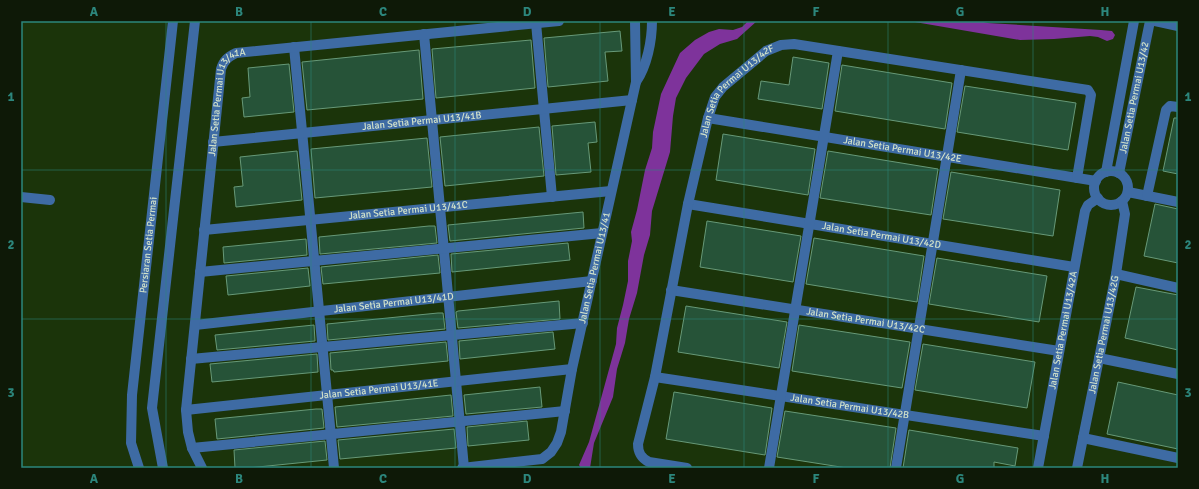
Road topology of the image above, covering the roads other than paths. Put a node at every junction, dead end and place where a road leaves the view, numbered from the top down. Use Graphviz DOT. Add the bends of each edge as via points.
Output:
graph roads {
  1 [pos="173,21"];
  2 [pos="195,21"];
  3 [pos="559,21"];
  4 [pos="635,21"];
  5 [pos="652,21"];
  6 [pos="1134,21"];
  7 [pos="1150,21"];
  8 [pos="1155,21"];
  9 [pos="536,23"];
  10 [pos="1178,26"];
  11 [pos="424,34"];
  12 [pos="294,47"];
  13 [pos="838,51"];
  14 [pos="960,70"];
  15 [pos="636,82"];
  16 [pos="632,100"];
  17 [pos="1174,107"];
  18 [pos="543,109"];
  19 [pos="1117,111"];
  20 [pos="1131,114"];
  21 [pos="708,118"];
  22 [pos="432,121"];
  23 [pos="302,134"];
  24 [pos="824,137"];
  25 [pos="213,142"];
  26 [pos="947,157"];
  27 [pos="1106,172"];
  28 [pos="1119,173"];
  29 [pos="1077,178"];
  30 [pos="1096,181"];
  31 [pos="611,191"];
  32 [pos="1128,192"];
  33 [pos="552,196"];
  34 [pos="1147,196"];
  35 [pos="21,197"];
  36 [pos="1098,198"];
  37 [pos="50,200"];
  38 [pos="1122,201"];
  39 [pos="1178,202"];
  40 [pos="688,204"];
  41 [pos="440,207"];
  42 [pos="311,220"];
  43 [pos="809,224"];
  44 [pos="204,230"];
  45 [pos="602,233"];
  46 [pos="932,244"];
  47 [pos="444,249"];
  48 [pos="315,261"];
  49 [pos="1074,267"];
  50 [pos="200,272"];
  51 [pos="1116,274"];
  52 [pos="592,281"];
  53 [pos="1178,288"];
  54 [pos="671,290"];
  55 [pos="448,297"];
  56 [pos="795,310"];
  57 [pos="319,311"];
  58 [pos="583,323"];
  59 [pos="195,325"];
  60 [pos="918,329"];
  61 [pos="452,335"];
  62 [pos="322,347"];
  63 [pos="1059,351"];
  64 [pos="1099,358"];
  65 [pos="191,359"];
  66 [pos="572,369"];
  67 [pos="1178,374"];
  68 [pos="655,377"];
  69 [pos="456,381"];
  70 [pos="327,395"];
  71 [pos="781,396"];
  72 [pos="186,410"];
  73 [pos="565,411"];
  74 [pos="904,415"];
  75 [pos="460,421"];
  76 [pos="331,434"];
  77 [pos="1044,436"];
  78 [pos="1083,438"];
  79 [pos="192,448"];
  80 [pos="1178,458"];
  81 [pos="139,468"];
  82 [pos="163,468"];
  83 [pos="202,468"];
  84 [pos="334,468"];
  85 [pos="463,468"];
  86 [pos="687,468"];
  87 [pos="769,468"];
  88 [pos="896,468"];
  89 [pos="1038,468"];
  90 [pos="1076,468"];
  1 -- 81 [label="street, Persiaran Setia Permai" via="132,395 131,443"];
  2 -- 82 [label="street" via="152,408"];
  3 -- 9 [label="street, Jalan Setia Permai U13/41A"];
  4 -- 15 [label="street, Jalan Setia Permai U13/41"];
  5 -- 15 [label="street, Jalan Setia Permai U13/41" via="643,72"];
  6 -- 19 [label="street, Jalan Setia Permai U13/42"];
  7 -- 20 [label="street, Jalan Setia Permai U13/42"];
  8 -- 10 [label="street"];
  9 -- 11 [label="street, Jalan Setia Permai U13/41A"];
  9 -- 18 [label="street"];
  11 -- 12 [label="street, Jalan Setia Permai U13/41A"];
  11 -- 22 [label="street"];
  12 -- 23 [label="street"];
  12 -- 25 [label="street, Jalan Setia Permai U13/41A" via="236,52 228,56 221,69"];
  13 -- 14 [label="street, Jalan Setia Permai U13/42F"];
  13 -- 21 [label="street, Jalan Setia Permai U13/42F" via="794,44 781,45 766,51 722,87 715,97"];
  13 -- 24 [label="street"];
  14 -- 26 [label="street"];
  14 -- 29 [label="street, Jalan Setia Permai U13/42F" via="1086,90 1091,93"];
  15 -- 16 [label="street, Jalan Setia Permai U13/41"];
  16 -- 18 [label="street, Jalan Setia Permai U13/41B"];
  16 -- 31 [label="street, Jalan Setia Permai U13/41"];
  17 -- 34 [label="street" via="1166,110"];
  18 -- 22 [label="street, Jalan Setia Permai U13/41B"];
  18 -- 33 [label="street"];
  19 -- 20 [label="street"];
  19 -- 27 [label="street, Jalan Setia Permai U13/42"];
  20 -- 28 [label="street, Jalan Setia Permai U13/42"];
  21 -- 24 [label="street, Jalan Setia Permai U13/42E"];
  21 -- 40 [label="street, Jalan Setia Permai U13/42F"];
  22 -- 23 [label="street, Jalan Setia Permai U13/41B"];
  22 -- 41 [label="street"];
  23 -- 25 [label="street, Jalan Setia Permai U13/41B"];
  23 -- 42 [label="street"];
  24 -- 26 [label="street, Jalan Setia Permai U13/42E"];
  24 -- 43 [label="street"];
  25 -- 44 [label="street, Jalan Setia Permai U13/41A"];
  26 -- 29 [label="street, Jalan Setia Permai U13/42E"];
  26 -- 46 [label="street"];
  27 -- 28 [label="street"];
  27 -- 30 [label="street"];
  28 -- 32 [label="street" via="1126,181"];
  29 -- 30 [label="street, Jalan Setia Permai U13/42E"];
  30 -- 36 [label="street"];
  31 -- 33 [label="street, Jalan Setia Permai U13/41C"];
  31 -- 45 [label="street, Jalan Setia Permai U13/41"];
  32 -- 34 [label="street"];
  32 -- 38 [label="street"];
  33 -- 41 [label="street, Jalan Setia Permai U13/41C"];
  34 -- 39 [label="street"];
  35 -- 37 [label="street"];
  36 -- 38 [label="street" via="1101,202 1112,205"];
  36 -- 49 [label="street, Jalan Setia Permai U13/42A" via="1088,205 1085,211"];
  38 -- 51 [label="street, Jalan Setia Permai U13/42G" via="1125,214"];
  40 -- 43 [label="street, Jalan Setia Permai U13/42D"];
  40 -- 54 [label="street, Jalan Setia Permai U13/42F"];
  41 -- 42 [label="street, Jalan Setia Permai U13/41C"];
  41 -- 47 [label="street"];
  42 -- 44 [label="street, Jalan Setia Permai U13/41C"];
  42 -- 48 [label="street"];
  43 -- 46 [label="street, Jalan Setia Permai U13/42D"];
  43 -- 56 [label="street"];
  44 -- 50 [label="street, Jalan Setia Permai U13/41A"];
  45 -- 47 [label="street"];
  45 -- 52 [label="street, Jalan Setia Permai U13/41"];
  46 -- 49 [label="street, Jalan Setia Permai U13/42D"];
  46 -- 60 [label="street"];
  47 -- 48 [label="street"];
  47 -- 55 [label="street"];
  48 -- 50 [label="street"];
  48 -- 57 [label="street"];
  49 -- 63 [label="street, Jalan Setia Permai U13/42A"];
  50 -- 59 [label="street, Jalan Setia Permai U13/41A"];
  51 -- 53 [label="street"];
  51 -- 64 [label="street, Jalan Setia Permai U13/42G"];
  52 -- 55 [label="street, Jalan Setia Permai U13/41D"];
  52 -- 58 [label="street, Jalan Setia Permai U13/41"];
  54 -- 56 [label="street, Jalan Setia Permai U13/42C"];
  54 -- 68 [label="street, Jalan Setia Permai U13/42F"];
  55 -- 57 [label="street, Jalan Setia Permai U13/41D"];
  55 -- 61 [label="street"];
  56 -- 60 [label="street, Jalan Setia Permai U13/42C"];
  56 -- 71 [label="street"];
  57 -- 59 [label="street, Jalan Setia Permai U13/41D"];
  57 -- 62 [label="street"];
  58 -- 61 [label="street"];
  58 -- 66 [label="street, Jalan Setia Permai U13/41"];
  59 -- 65 [label="street, Jalan Setia Permai U13/41A"];
  60 -- 63 [label="street, Jalan Setia Permai U13/42C"];
  60 -- 74 [label="street"];
  61 -- 62 [label="street"];
  61 -- 69 [label="street"];
  62 -- 65 [label="street"];
  62 -- 70 [label="street"];
  63 -- 77 [label="street, Jalan Setia Permai U13/42A"];
  64 -- 67 [label="street"];
  64 -- 78 [label="street, Jalan Setia Permai U13/42G"];
  65 -- 72 [label="street, Jalan Setia Permai U13/41A"];
  66 -- 69 [label="street, Jalan Setia Permai U13/41E"];
  66 -- 73 [label="street, Jalan Setia Permai U13/41"];
  68 -- 71 [label="street, Jalan Setia Permai U13/42B"];
  68 -- 86 [label="street, Jalan Setia Permai U13/42F" via="638,449 649,462"];
  69 -- 70 [label="street, Jalan Setia Permai U13/41E"];
  69 -- 75 [label="street"];
  70 -- 72 [label="street, Jalan Setia Permai U13/41E"];
  70 -- 76 [label="street"];
  71 -- 74 [label="street, Jalan Setia Permai U13/42B"];
  71 -- 87 [label="street"];
  72 -- 79 [label="street, Jalan Setia Permai U13/41A"];
  73 -- 75 [label="street"];
  73 -- 85 [label="street, Jalan Setia Permai U13/41" via="557,443 542,459"];
  74 -- 77 [label="street, Jalan Setia Permai U13/42B"];
  74 -- 88 [label="street"];
  75 -- 76 [label="street"];
  75 -- 85 [label="street"];
  76 -- 79 [label="street"];
  76 -- 84 [label="street"];
  77 -- 89 [label="street, Jalan Setia Permai U13/42A"];
  78 -- 80 [label="street"];
  78 -- 90 [label="street, Jalan Setia Permai U13/42G"];
  79 -- 83 [label="street, Jalan Setia Permai U13/41A"];
}
